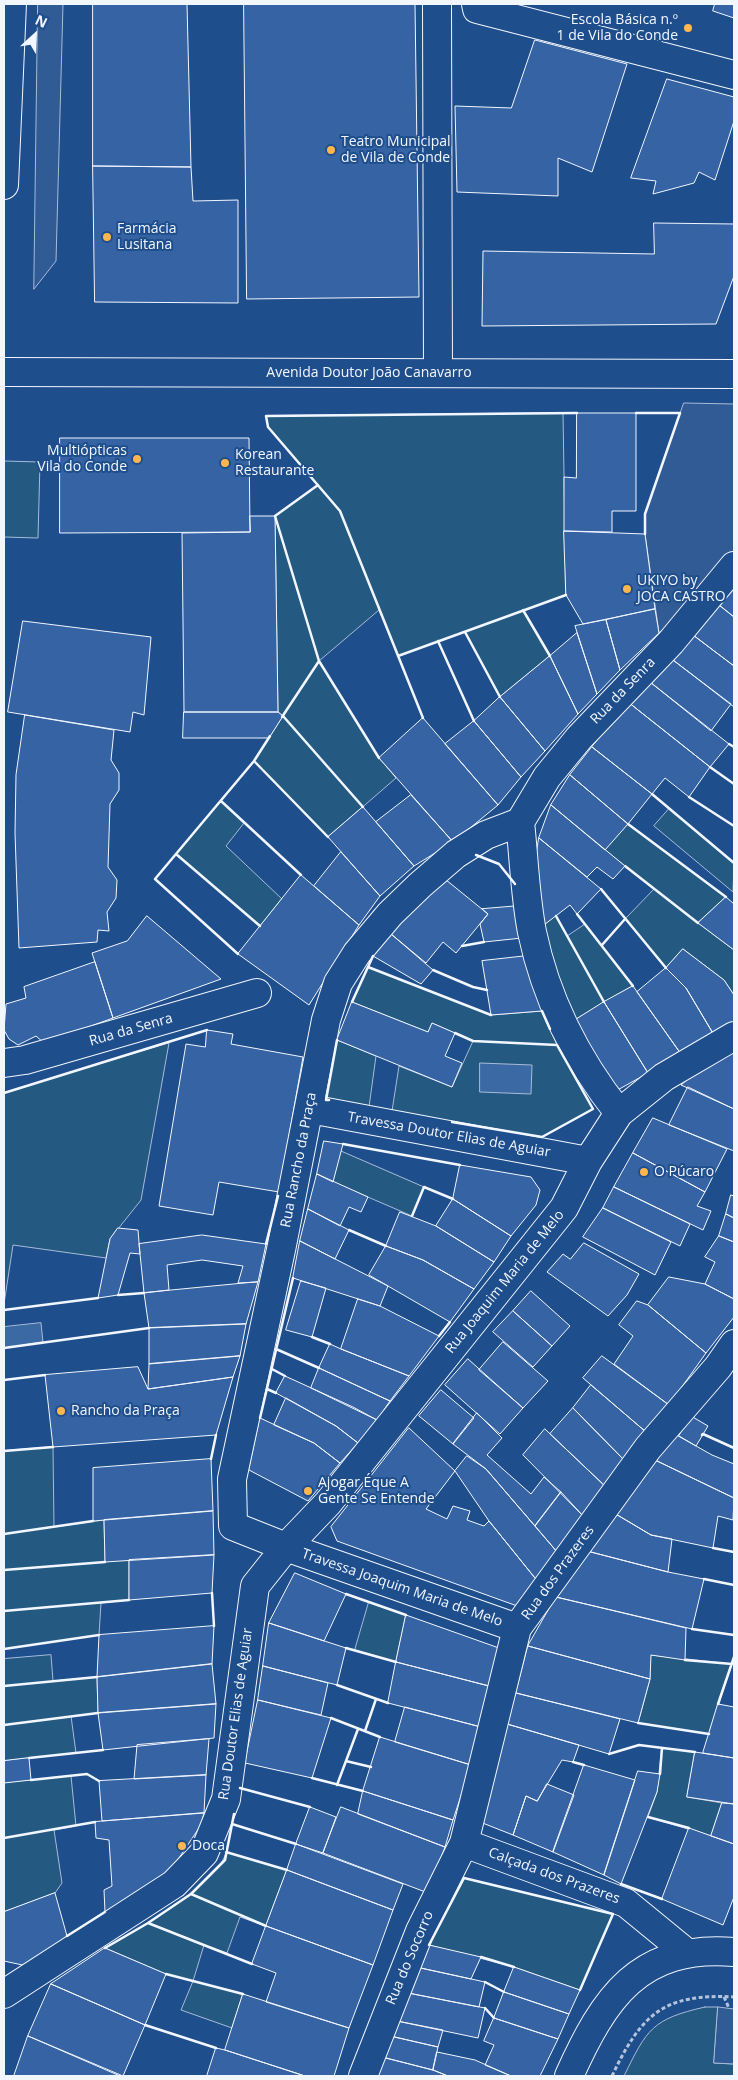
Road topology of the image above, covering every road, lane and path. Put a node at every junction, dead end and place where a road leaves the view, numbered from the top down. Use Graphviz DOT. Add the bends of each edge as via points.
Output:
graph roads {
  1 [pos="12,4"];
  2 [pos="437,4"];
  3 [pos="476,4"];
  4 [pos="734,75"];
  5 [pos="4,185"];
  6 [pos="4,372"];
  7 [pos="438,373"];
  8 [pos="734,374"];
  9 [pos="734,566"];
  10 [pos="520,822"];
  11 [pos="257,993"];
  12 [pos="734,1036"];
  13 [pos="4,1063"];
  14 [pos="310,1109"];
  15 [pos="619,1113"];
  16 [pos="588,1161"];
  17 [pos="734,1344"];
  18 [pos="726,1371"];
  19 [pos="286,1547"];
  20 [pos="518,1628"];
  21 [pos="464,1843"];
  22 [pos="687,1952"];
  23 [pos="734,1952"];
  24 [pos="4,1994"];
  25 [pos="724,1997"];
  26 [pos="734,1998"];
  27 [pos="729,2008"];
  28 [pos="363,2076"];
  29 [pos="569,2076"];
  30 [pos="612,2076"];
  1 -- 5 [label="street"];
  2 -- 7 [label="street"];
  3 -- 4 [label="street" via="477,9"];
  6 -- 7 [label="street, Avenida Doutor João Canavarro"];
  7 -- 8 [label="street, Avenida Doutor João Canavarro"];
  9 -- 10 [label="street, Rua da Senra" via="671,642 578,738 547,777"];
  10 -- 14 [label="street, Rua Rancho da Praça" via="486,835 456,854 390,914 357,953 338,983 326,1020"];
  10 -- 15 [label="street" via="532,932 549,987 566,1033 592,1079"];
  11 -- 13 [label="street, Rua da Senra" via="25,1060"];
  12 -- 15 [label="street, Rua Joaquim Maria de Melo" via="664,1077"];
  14 -- 16 [label="street, Travessa Doutor Elias de Aguiar"];
  14 -- 19 [label="street, Rua Rancho da Praça" via="232,1479 233,1526"];
  15 -- 16 [label="street, Rua Joaquim Maria de Melo"];
  16 -- 19 [label="street, Rua Joaquim Maria de Melo" via="564,1208 328,1503"];
  17 -- 18 [label="street, Rua dos Prazeres"];
  18 -- 20 [label="street, Rua dos Prazeres" via="648,1448"];
  19 -- 20 [label="street, Travessa Joaquim Maria de Melo"];
  19 -- 24 [label="street, Rua Doutor Elias de Aguiar" via="254,1586 226,1799 204,1853 174,1884"];
  20 -- 21 [label="street, Rua dos Prazeres"];
  21 -- 22 [label="street, Calçada dos Prazeres" via="626,1903"];
  21 -- 28 [label="street, Rua do Socorro" via="420,1931"];
  22 -- 23 [label="street"];
  22 -- 29 [label="street" via="666,1959 625,1984 592,2026"];
  25 -- 26 [label="path"];
  25 -- 27 [label="path"];
  25 -- 30 [label="path" via="676,2002 647,2018 626,2047"];
}
